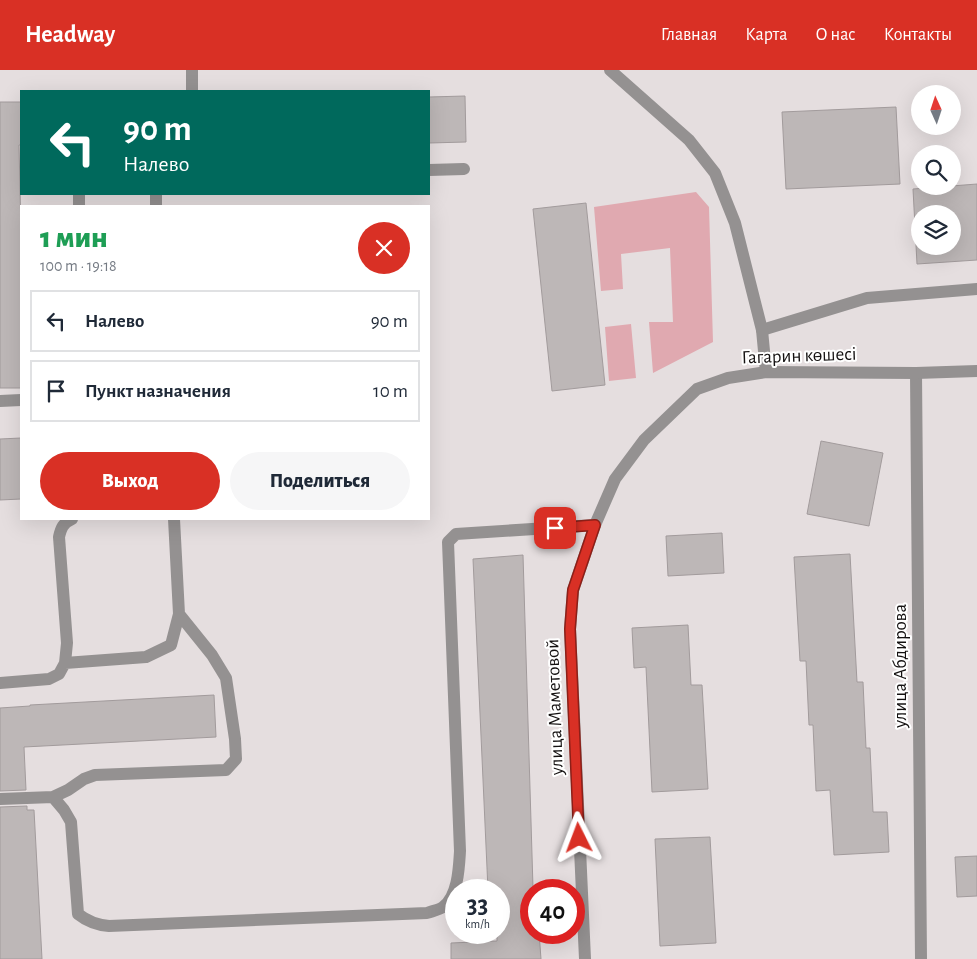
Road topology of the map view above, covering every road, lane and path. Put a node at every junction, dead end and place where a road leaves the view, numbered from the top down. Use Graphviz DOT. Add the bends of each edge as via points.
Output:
graph roads {
  1 [pos="192,70"];
  2 [pos="610,70"];
  3 [pos="192,90"];
  4 [pos="464,169"];
  5 [pos="430,170"];
  6 [pos="977,289"];
  7 [pos="762,330"];
  8 [pos="977,371"];
  9 [pos="766,372"];
  10 [pos="916,373"];
  11 [pos="20,400"];
  12 [pos="0,401"];
  13 [pos="644,440"];
  14 [pos="70,520"];
  15 [pos="174,520"];
  16 [pos="595,525"];
  17 [pos="179,614"];
  18 [pos="65,663"];
  19 [pos="0,683"];
  20 [pos="53,797"];
  21 [pos="0,799"];
  22 [pos="585,959"];
  23 [pos="921,959"];
  1 -- 3 [label="street"];
  2 -- 7 [label="street" via="689,140 715,173 735,222"];
  4 -- 5 [label="street"];
  6 -- 7 [label="street" via="867,298"];
  7 -- 9 [label="street"];
  8 -- 10 [label="street, Гагарин көшесі"];
  9 -- 10 [label="street, Гагарин көшесі"];
  9 -- 13 [label="street, Гагарин көшесі" via="728,378 696,389"];
  10 -- 23 [label="street, улица Абдирова"];
  11 -- 12 [label="street"];
  13 -- 16 [label="street, улица Маметовой" via="616,479"];
  14 -- 18 [label="street" via="59,537 67,643"];
  15 -- 17 [label="street"];
  16 -- 20 [label="street" via="456,534 448,542 460,850 455,889 442,908 427,913 95,925 78,914 71,822"];
  16 -- 22 [label="street, улица Маметовой" via="573,590 570,629"];
  17 -- 18 [label="street" via="171,645 146,657"];
  17 -- 20 [label="street" via="226,678 236,759 226,770 95,775"];
  18 -- 19 [label="street" via="60,674 49,679"];
  20 -- 21 [label="street"];
}
